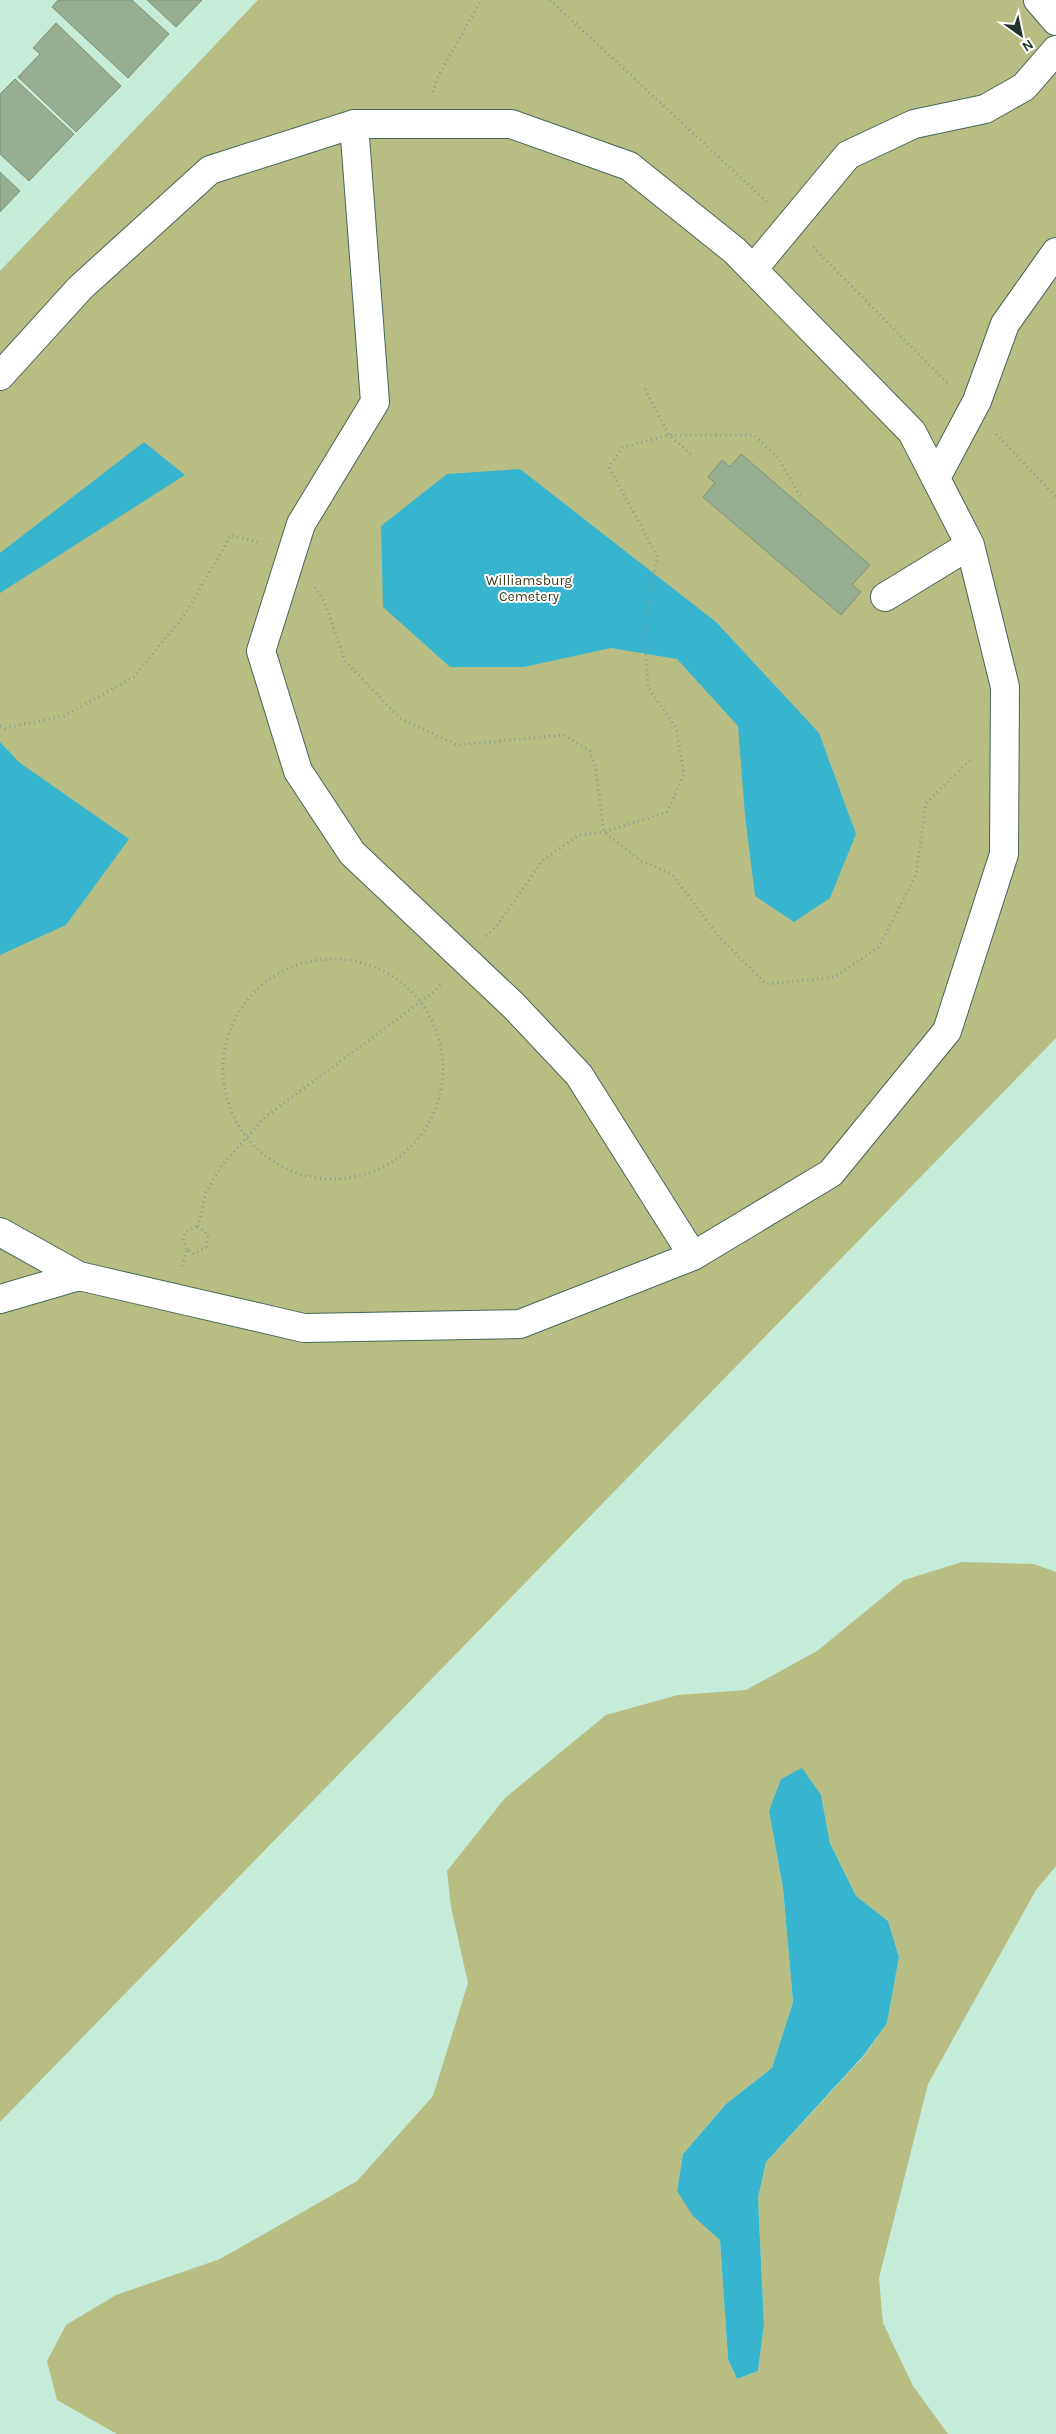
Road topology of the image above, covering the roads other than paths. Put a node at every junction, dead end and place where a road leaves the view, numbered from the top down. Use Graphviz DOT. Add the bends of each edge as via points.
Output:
graph roads {
  1 [pos="1038,0"];
  2 [pos="1056,21"];
  3 [pos="1056,50"];
  4 [pos="354,124"];
  5 [pos="1056,252"];
  6 [pos="754,268"];
  7 [pos="0,376"];
  8 [pos="936,478"];
  9 [pos="970,545"];
  10 [pos="885,597"];
  11 [pos="0,1232"];
  12 [pos="693,1256"];
  13 [pos="80,1276"];
  14 [pos="0,1299"];
  1 -- 2 [label="lane"];
  3 -- 6 [label="lane" via="1024,87 985,109 914,124 848,155"];
  4 -- 6 [label="lane" via="511,124 629,166"];
  4 -- 7 [label="lane" via="210,170 80,288"];
  4 -- 12 [label="lane" via="375,402 301,524 261,651 298,771 352,854 514,1006 579,1075"];
  5 -- 8 [label="lane" via="1005,324 977,401"];
  6 -- 8 [label="lane" via="912,432"];
  8 -- 9 [label="lane"];
  9 -- 10 [label="lane"];
  9 -- 12 [label="lane" via="1005,687 1004,854 947,1031 831,1173"];
  11 -- 13 [label="lane"];
  12 -- 13 [label="lane" via="520,1324 304,1328"];
  13 -- 14 [label="lane"];
}
